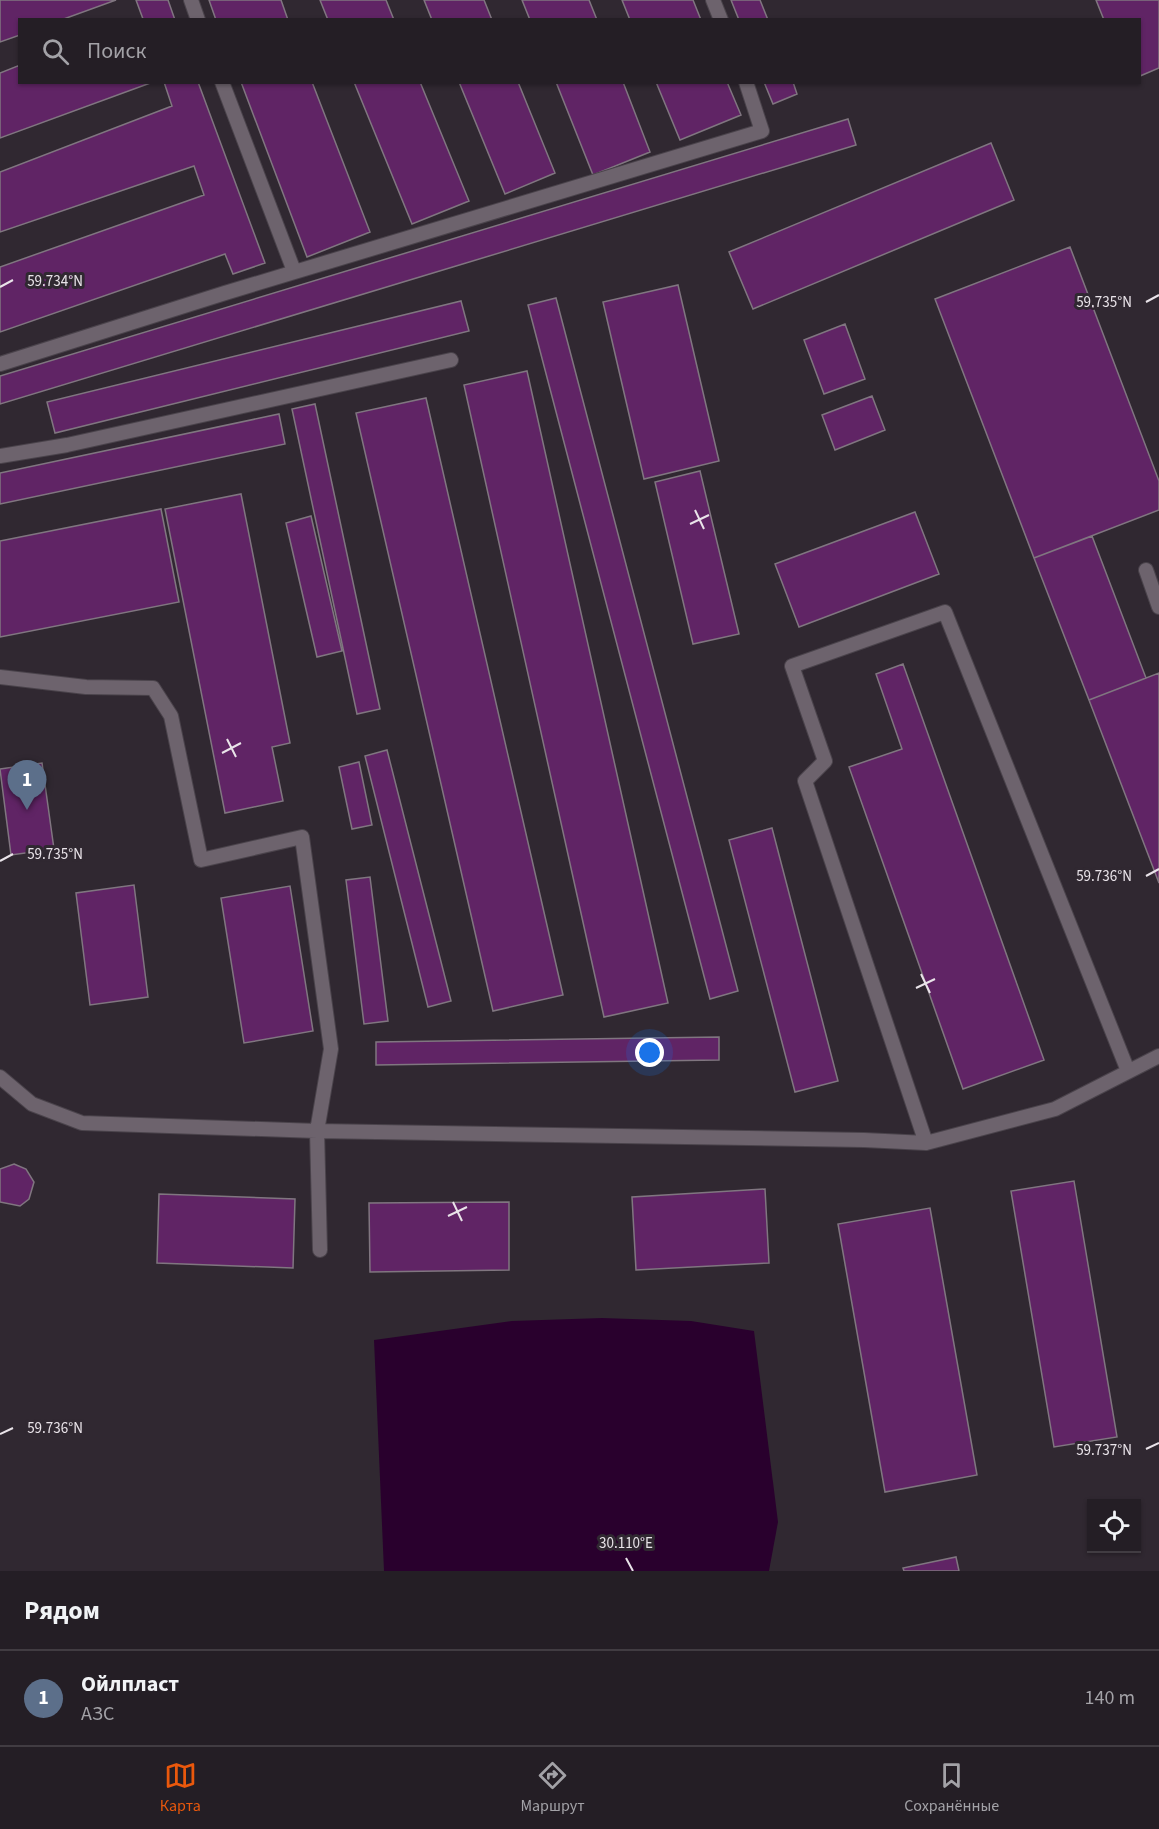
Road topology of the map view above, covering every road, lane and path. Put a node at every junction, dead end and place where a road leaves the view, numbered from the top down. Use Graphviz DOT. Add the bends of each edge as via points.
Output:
graph roads {
  1 [pos="191,0"];
  2 [pos="713,0"];
  3 [pos="197,18"];
  4 [pos="720,18"];
  5 [pos="223,84"];
  6 [pos="747,84"];
  7 [pos="294,272"];
  8 [pos="451,360"];
  9 [pos="0,364"];
  10 [pos="0,456"];
  11 [pos="1146,570"];
  12 [pos="1159,607"];
  13 [pos="0,677"];
  14 [pos="1159,1056"];
  15 [pos="1128,1071"];
  16 [pos="0,1077"];
  17 [pos="316,1131"];
  18 [pos="926,1143"];
  19 [pos="320,1250"];
  1 -- 3 [label="lane"];
  2 -- 4 [label="lane"];
  5 -- 7 [label="lane"];
  6 -- 7 [label="lane" via="762,131"];
  7 -- 9 [label="lane"];
  8 -- 10 [label="lane" via="67,445"];
  11 -- 12 [label="lane"];
  13 -- 17 [label="lane" via="86,687 153,688 171,716 201,860 302,837 331,1049"];
  14 -- 15 [label="lane"];
  15 -- 18 [label="lane" via="1055,1109"];
  15 -- 18 [label="lane" via="945,612 792,666 825,761 805,781"];
  16 -- 17 [label="lane" via="32,1104 82,1123"];
  17 -- 18 [label="lane"];
  17 -- 19 [label="lane"];
}
